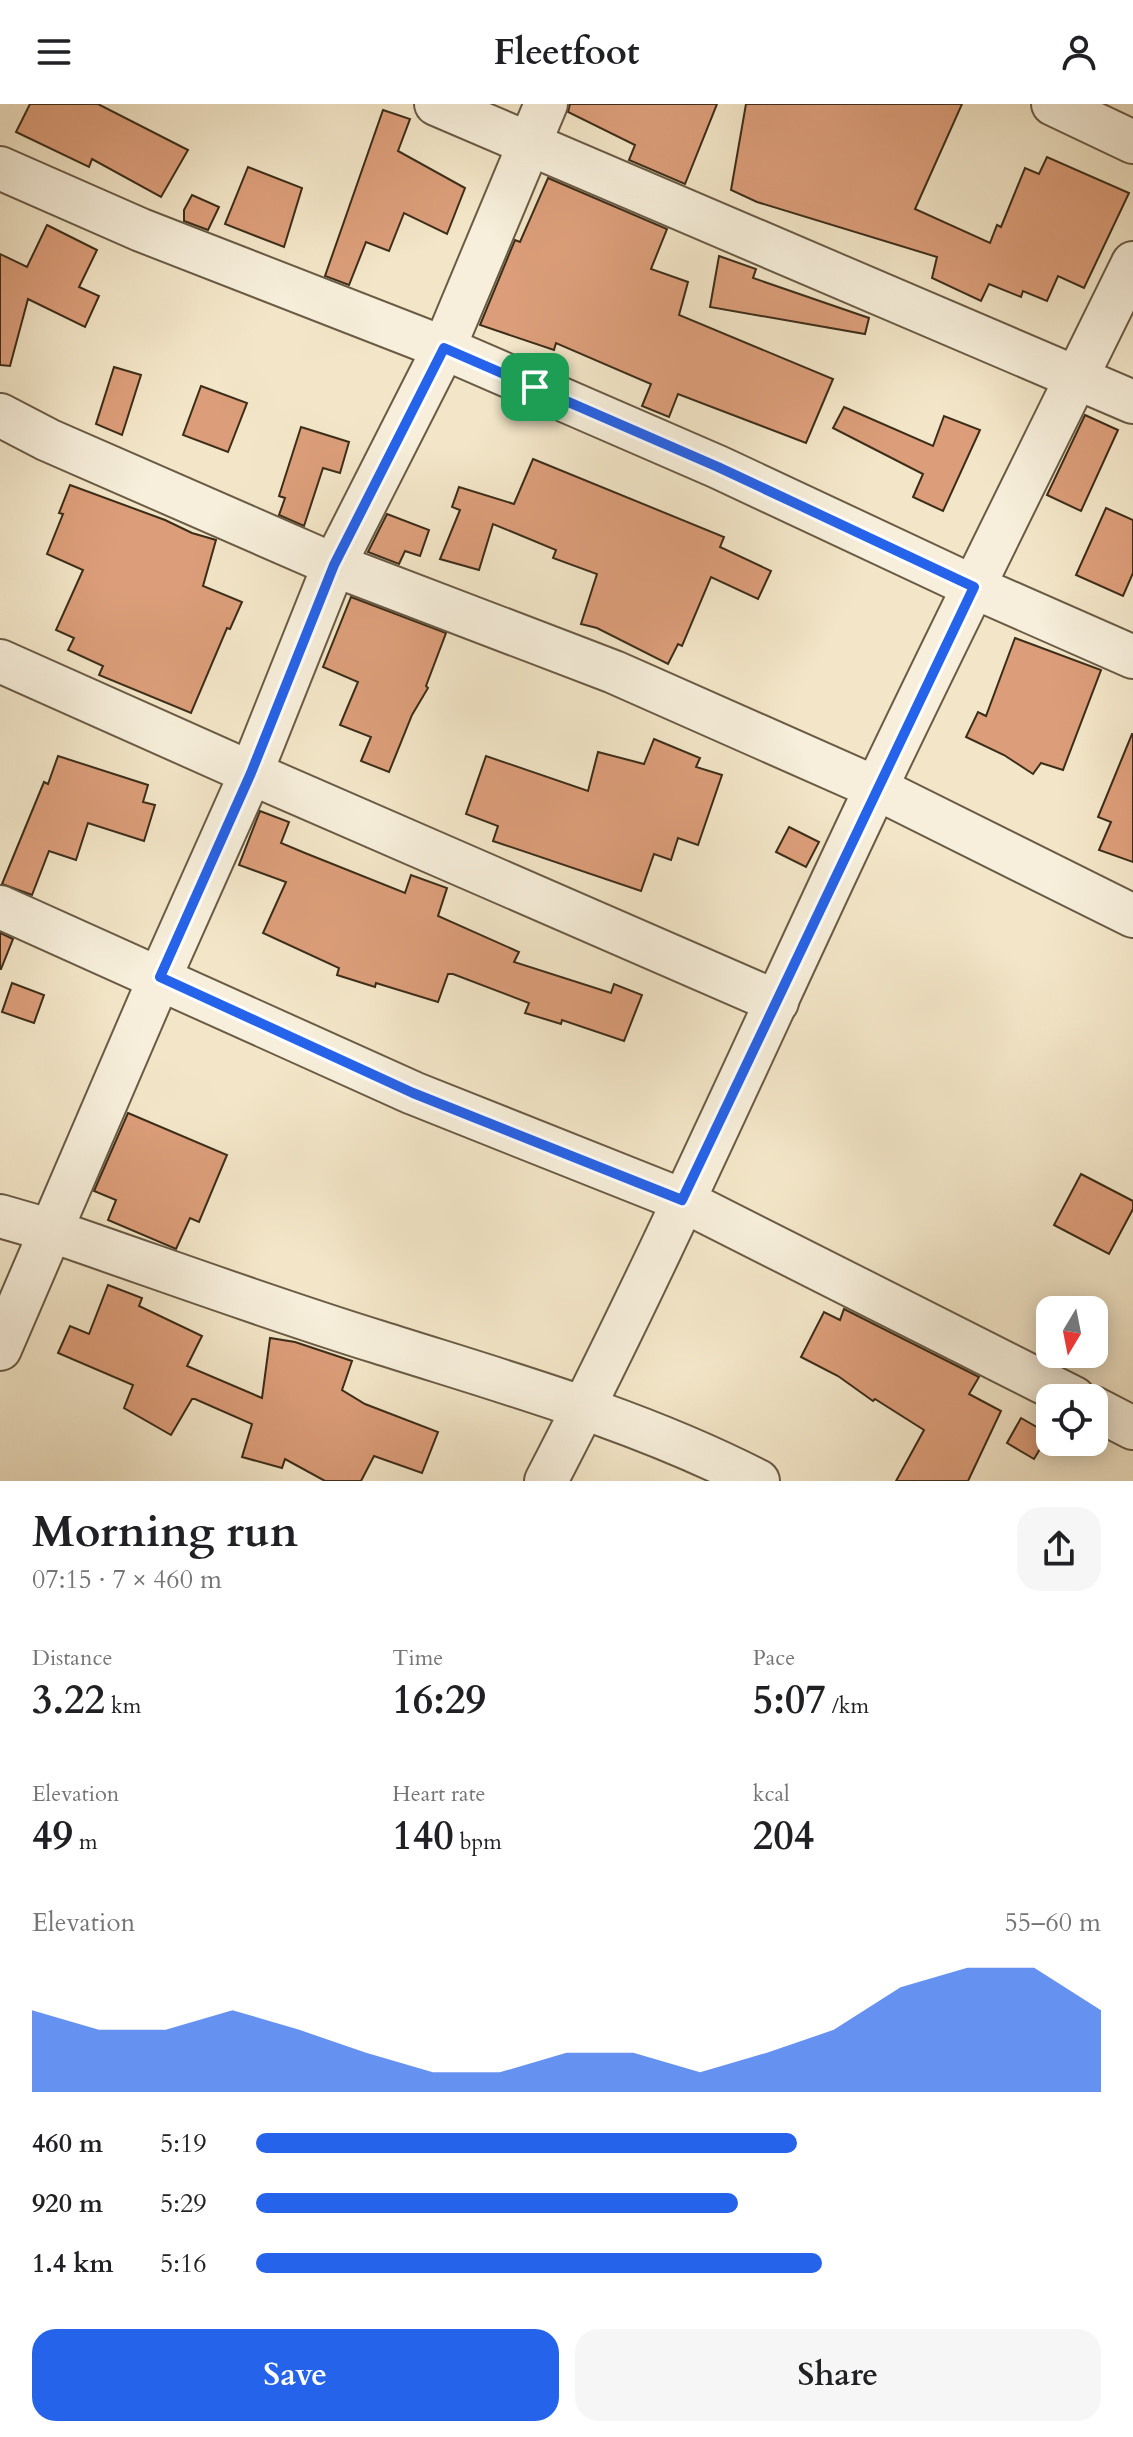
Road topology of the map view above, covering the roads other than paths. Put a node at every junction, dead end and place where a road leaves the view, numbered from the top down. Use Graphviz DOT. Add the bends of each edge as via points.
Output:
graph roads {
  1 [pos="436,104"];
  2 [pos="546,104"];
  3 [pos="1053,104"];
  4 [pos="1133,142"];
  5 [pos="527,143"];
  6 [pos="0,168"];
  7 [pos="1133,263"];
  8 [pos="444,348"];
  9 [pos="1076,378"];
  10 [pos="1133,402"];
  11 [pos="0,415"];
  12 [pos="334,565"];
  13 [pos="974,587"];
  14 [pos="1133,657"];
  15 [pos="0,661"];
  16 [pos="251,773"];
  17 [pos="876,788"];
  18 [pos="0,907"];
  19 [pos="1133,916"];
  20 [pos="160,977"];
  21 [pos="777,1002"];
  22 [pos="682,1200"];
  23 [pos="0,1216"];
  24 [pos="52,1231"];
  25 [pos="0,1349"];
  26 [pos="1046,1384"];
  27 [pos="584,1406"];
  28 [pos="1108,1415"];
  29 [pos="1133,1428"];
  30 [pos="546,1481"];
  31 [pos="758,1481"];
  1 -- 5 [label="street"];
  2 -- 5 [label="street"];
  3 -- 4 [label="street"];
  5 -- 8 [label="street"];
  5 -- 9 [label="street"];
  6 -- 8 [label="street" via="141,230"];
  7 -- 9 [label="street"];
  8 -- 12 [label="street"];
  8 -- 13 [label="street" via="718,467"];
  9 -- 10 [label="street"];
  9 -- 13 [label="street"];
  11 -- 12 [label="street"];
  12 -- 16 [label="street"];
  12 -- 17 [label="street" via="614,672"];
  13 -- 14 [label="street"];
  13 -- 17 [label="street"];
  15 -- 16 [label="street"];
  16 -- 20 [label="street"];
  16 -- 21 [label="street"];
  17 -- 19 [label="street"];
  17 -- 21 [label="street"];
  18 -- 20 [label="street"];
  20 -- 22 [label="street" via="413,1093"];
  20 -- 24 [label="street"];
  21 -- 22 [label="street"];
  22 -- 26 [label="street"];
  22 -- 27 [label="street"];
  23 -- 24 [label="street"];
  24 -- 25 [label="street"];
  24 -- 27 [label="street" via="373,1341"];
  27 -- 30 [label="street"];
  27 -- 31 [label="street"];
  28 -- 29 [label="street"];
}
